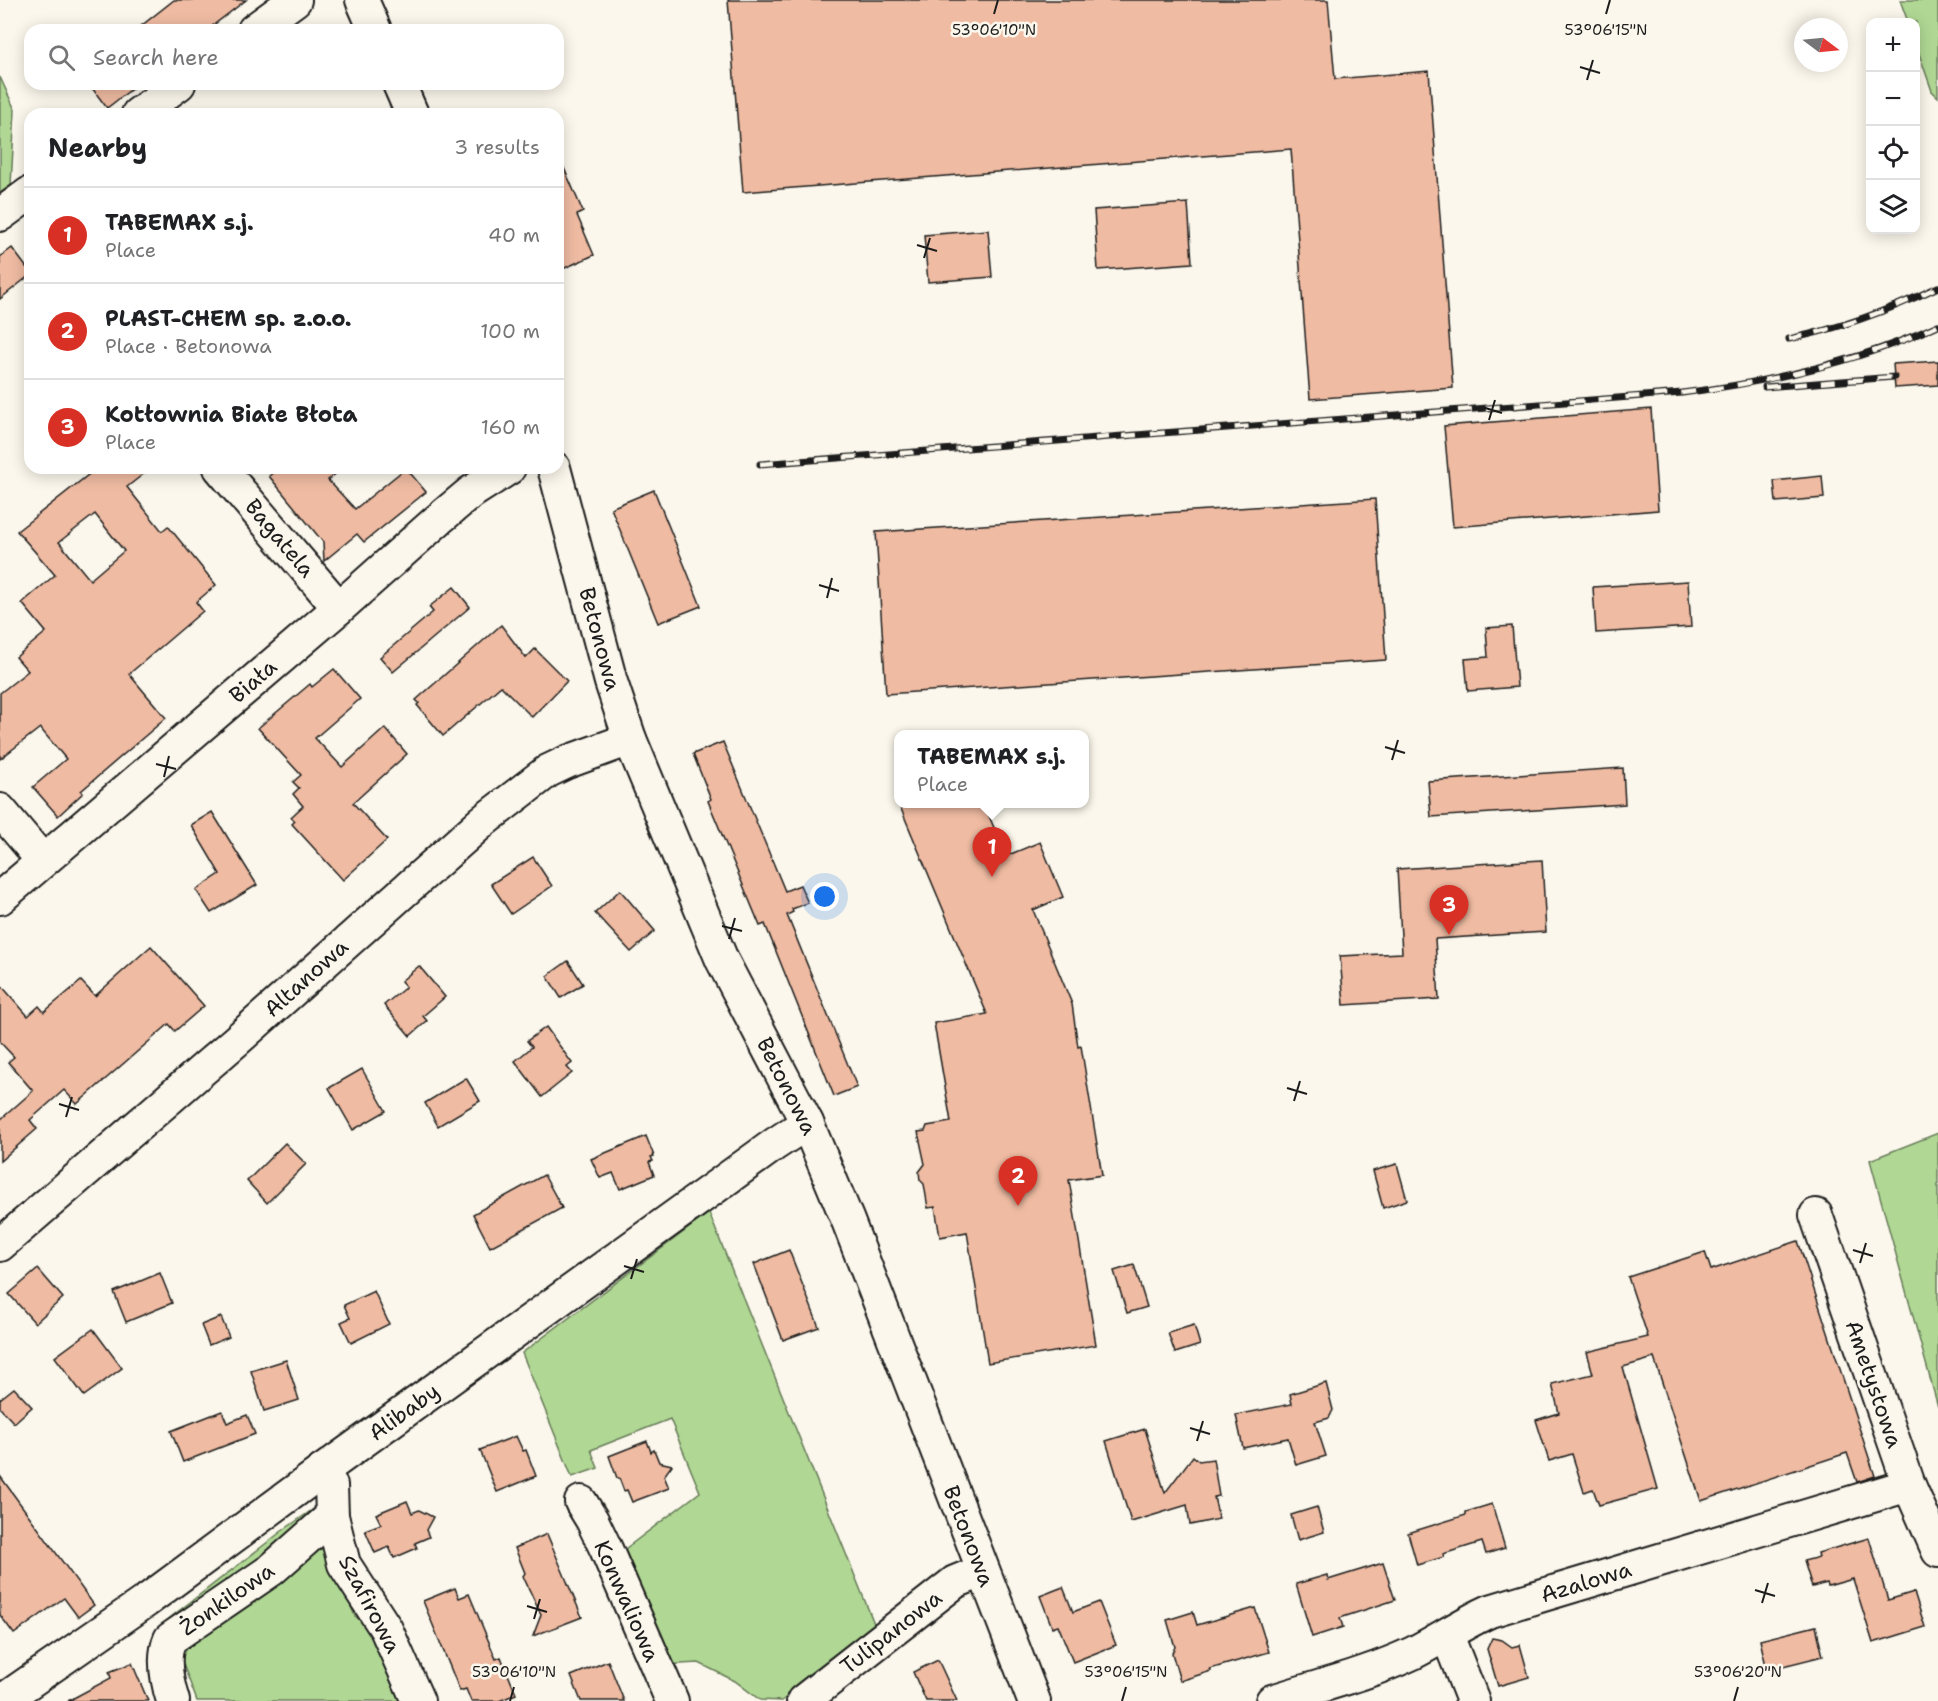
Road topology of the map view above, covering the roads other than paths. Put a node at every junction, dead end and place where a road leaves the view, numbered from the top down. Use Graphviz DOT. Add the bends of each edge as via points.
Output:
graph roads {
  1 [pos="295,0"];
  2 [pos="362,0"];
  3 [pos="262,24"];
  4 [pos="372,24"];
  5 [pos="171,90"];
  6 [pos="402,90"];
  7 [pos="146,108"];
  8 [pos="409,108"];
  9 [pos="225,474"];
  10 [pos="499,474"];
  11 [pos="556,474"];
  12 [pos="339,608"];
  13 [pos="630,739"];
  14 [pos="0,810"];
  15 [pos="43,861"];
  16 [pos="0,898"];
  17 [pos="807,1124"];
  18 [pos="1815,1215"];
  19 [pos="0,1245"];
  20 [pos="322,1471"];
  21 [pos="1909,1485"];
  22 [pos="581,1502"];
  23 [pos="332,1516"];
  24 [pos="1938,1551"];
  25 [pos="982,1571"];
  26 [pos="1447,1635"];
  27 [pos="2,1701"];
  28 [pos="173,1701"];
  29 [pos="418,1701"];
  30 [pos="672,1701"];
  31 [pos="803,1701"];
  32 [pos="1034,1701"];
  33 [pos="1272,1701"];
  34 [pos="1473,1701"];
  1 -- 3 [label="street"];
  2 -- 4 [label="street"];
  5 -- 7 [label="street"];
  6 -- 8 [label="street"];
  9 -- 12 [label="street, Bagatela"];
  10 -- 12 [label="street, Biała" via="470,493"];
  11 -- 13 [label="street, Betonowa"];
  12 -- 15 [label="street, Biała"];
  13 -- 17 [label="street, Betonowa" via="722,960"];
  13 -- 19 [label="street, Altanowa" via="548,771 483,820"];
  14 -- 15 [label="street"];
  15 -- 16 [label="street, Biała"];
  17 -- 20 [label="street, Alibaby"];
  17 -- 25 [label="street, Betonowa"];
  18 -- 21 [label="street, Ametystowa"];
  20 -- 23 [label="street, Szafirowa" via="331,1485"];
  20 -- 27 [label="street, Alibaby"];
  21 -- 24 [label="street, Ametystowa"];
  21 -- 26 [label="street, Azalowa" via="1490,1611"];
  22 -- 30 [label="street, Konwaliowa" via="606,1549"];
  23 -- 28 [label="street, Żonkilowa" via="271,1570 170,1639 166,1660"];
  23 -- 29 [label="street, Szafirowa" via="344,1563 386,1629"];
  25 -- 31 [label="street, Tulipanowa" via="955,1582"];
  25 -- 32 [label="street, Betonowa"];
  26 -- 33 [label="street, Azalowa" via="1381,1666"];
  26 -- 34 [label="street"];
}
